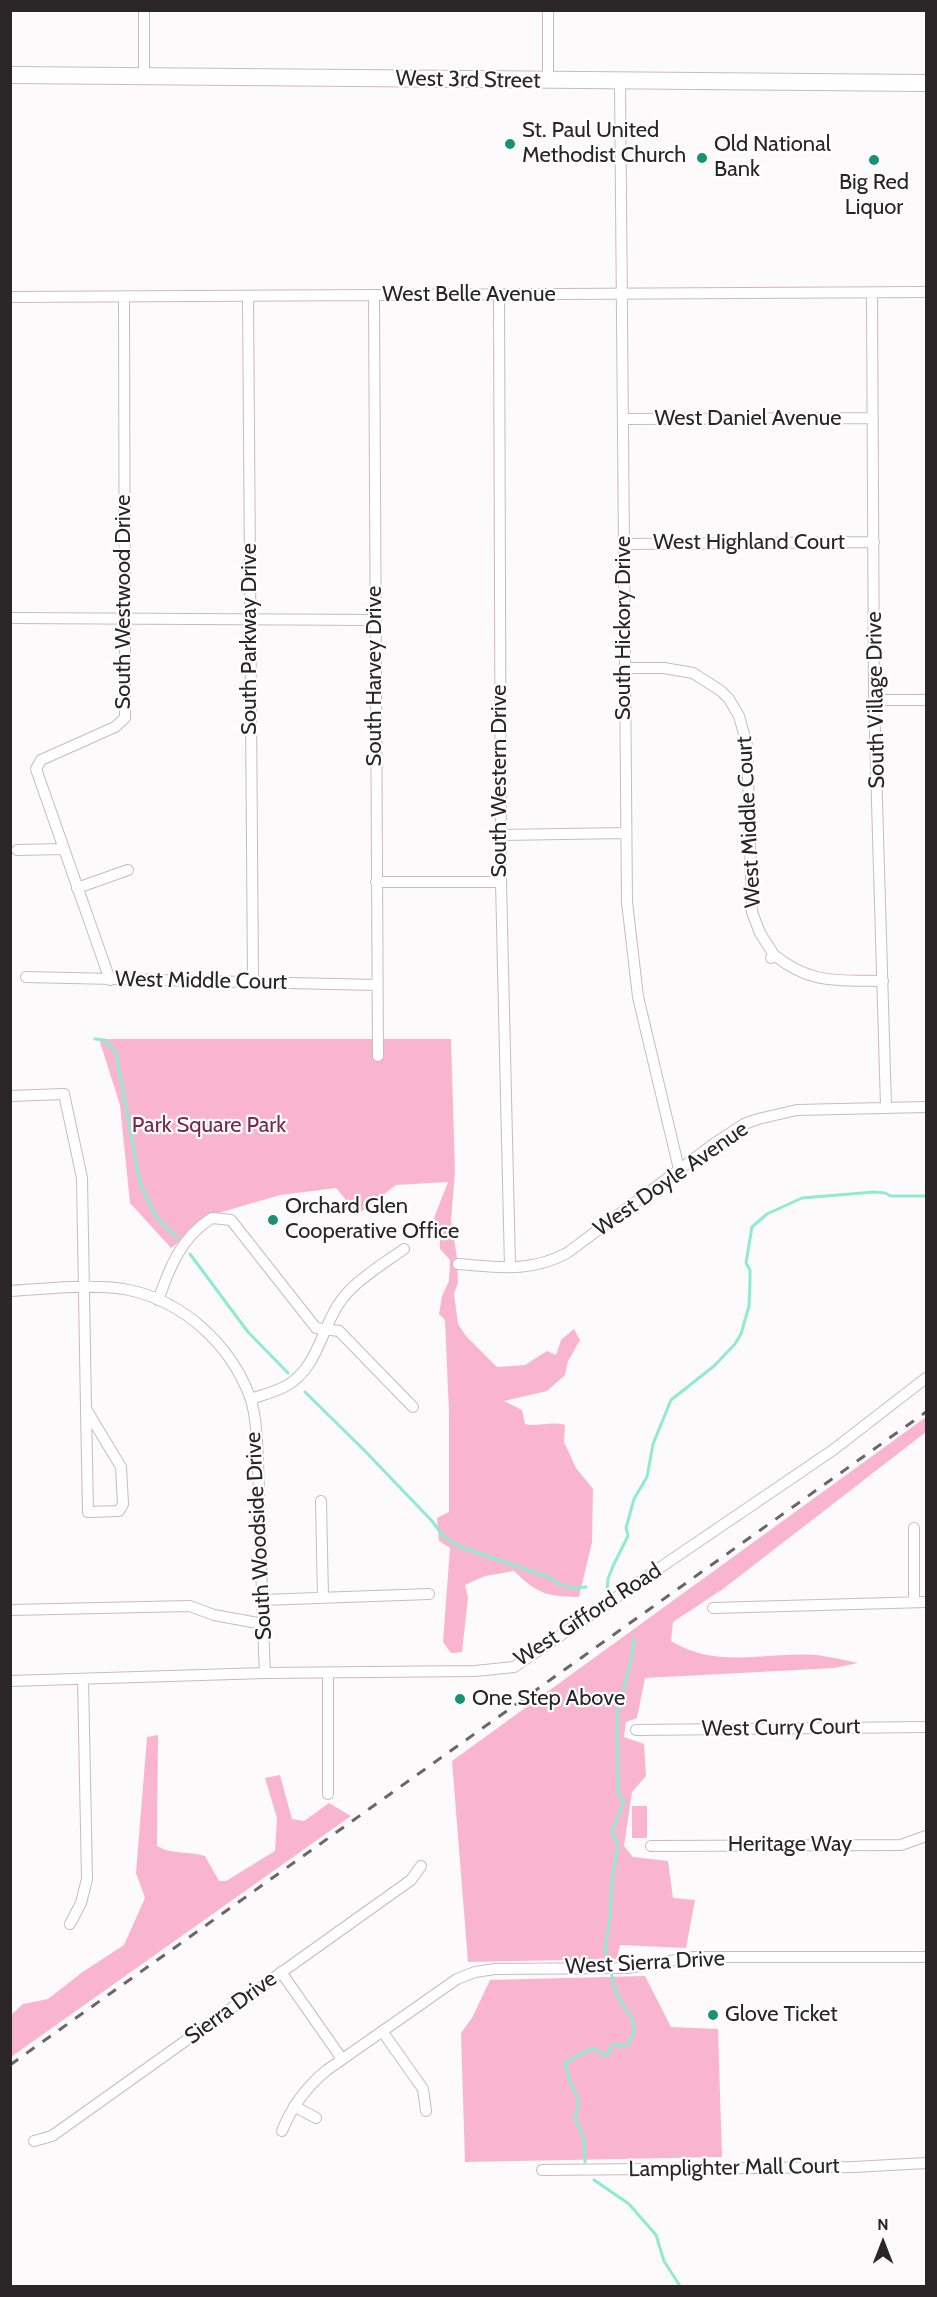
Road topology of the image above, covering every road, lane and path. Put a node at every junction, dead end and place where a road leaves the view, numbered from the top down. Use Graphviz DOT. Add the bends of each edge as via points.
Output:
graph roads {
  1 [pos="144,10"];
  2 [pos="548,10"];
  3 [pos="10,75"];
  4 [pos="144,76"];
  5 [pos="548,81"];
  6 [pos="620,81"];
  7 [pos="927,83"];
  8 [pos="927,292"];
  9 [pos="872,293"];
  10 [pos="499,294"];
  11 [pos="622,295"];
  12 [pos="249,296"];
  13 [pos="374,296"];
  14 [pos="10,297"];
  15 [pos="124,297"];
  16 [pos="873,418"];
  17 [pos="623,419"];
  18 [pos="874,542"];
  19 [pos="624,544"];
  20 [pos="10,618"];
  21 [pos="125,619"];
  22 [pos="249,620"];
  23 [pos="375,620"];
  24 [pos="624,668"];
  25 [pos="874,700"];
  26 [pos="927,700"];
  27 [pos="626,833"];
  28 [pos="501,835"];
  29 [pos="63,849"];
  30 [pos="17,850"];
  31 [pos="128,870"];
  32 [pos="376,882"];
  33 [pos="501,882"];
  34 [pos="77,888"];
  35 [pos="26,976"];
  36 [pos="110,980"];
  37 [pos="883,981"];
  38 [pos="253,982"];
  39 [pos="377,985"];
  40 [pos="378,1056"];
  41 [pos="10,1096"];
  42 [pos="886,1107"];
  43 [pos="927,1107"];
  44 [pos="679,1169"];
  45 [pos="404,1249"];
  46 [pos="458,1264"];
  47 [pos="510,1267"];
  48 [pos="84,1288"];
  49 [pos="10,1291"];
  50 [pos="158,1300"];
  51 [pos="324,1328"];
  52 [pos="927,1378"];
  53 [pos="251,1399"];
  54 [pos="413,1407"];
  55 [pos="86,1408"];
  56 [pos="321,1501"];
  57 [pos="914,1528"];
  58 [pos="429,1594"];
  59 [pos="322,1598"];
  60 [pos="262,1600"];
  61 [pos="914,1602"];
  62 [pos="927,1602"];
  63 [pos="713,1608"];
  64 [pos="10,1610"];
  65 [pos="263,1624"];
  66 [pos="265,1673"];
  67 [pos="328,1673"];
  68 [pos="83,1680"];
  69 [pos="10,1681"];
  70 [pos="927,1727"];
  71 [pos="636,1730"];
  72 [pos="328,1794"];
  73 [pos="927,1836"];
  74 [pos="651,1846"];
  75 [pos="421,1866"];
  76 [pos="70,1924"];
  77 [pos="927,1957"];
  78 [pos="281,1972"];
  79 [pos="382,2031"];
  80 [pos="342,2059"];
  81 [pos="294,2106"];
  82 [pos="426,2111"];
  83 [pos="316,2118"];
  84 [pos="282,2131"];
  85 [pos="34,2141"];
  86 [pos="927,2163"];
  87 [pos="542,2170"];
  1 -- 4 [label="street"];
  2 -- 5 [label="street"];
  3 -- 4 [label="main road, West 3rd Street"];
  4 -- 5 [label="main road, West 3rd Street"];
  5 -- 6 [label="main road, West 3rd Street"];
  6 -- 7 [label="main road, West 3rd Street"];
  6 -- 11 [label="street, South Hickory Drive"];
  8 -- 9 [label="street, West Belle Avenue"];
  9 -- 11 [label="street, West Belle Avenue"];
  9 -- 16 [label="street, South Village Drive"];
  10 -- 11 [label="street, West Belle Avenue"];
  10 -- 13 [label="street, West Belle Avenue"];
  10 -- 28 [label="street, South Western Drive"];
  11 -- 17 [label="street, South Hickory Drive"];
  12 -- 13 [label="street, West Belle Avenue"];
  12 -- 15 [label="street, West Belle Avenue"];
  12 -- 22 [label="street, South Parkway Drive"];
  13 -- 23 [label="street, South Harvey Drive"];
  14 -- 15 [label="street, West Belle Avenue"];
  15 -- 21 [label="street, South Westwood Drive"];
  16 -- 17 [label="street, West Daniel Avenue"];
  16 -- 18 [label="street, South Village Drive"];
  17 -- 19 [label="street, South Hickory Drive"];
  18 -- 19 [label="street, West Highland Court"];
  18 -- 25 [label="street, South Village Drive"];
  19 -- 24 [label="street, South Hickory Drive"];
  20 -- 21 [label="street"];
  21 -- 22 [label="street"];
  21 -- 29 [label="street, South Westwood Drive" via="123,722 37,765 36,773"];
  22 -- 23 [label="street"];
  22 -- 38 [label="street, South Parkway Drive"];
  23 -- 32 [label="street, South Harvey Drive"];
  24 -- 27 [label="street, South Hickory Drive"];
  24 -- 37 [label="street, West Middle Court" via="685,671 722,690 734,707 747,746 752,908 773,957 804,975 826,980"];
  25 -- 26 [label="street"];
  25 -- 37 [label="street, South Village Drive"];
  27 -- 28 [label="street"];
  27 -- 44 [label="street, South Hickory Drive" via="634,979"];
  28 -- 33 [label="street, South Western Drive"];
  29 -- 30 [label="street"];
  29 -- 34 [label="street, South Westwood Drive"];
  31 -- 34 [label="street"];
  32 -- 33 [label="street"];
  32 -- 39 [label="street, South Harvey Drive"];
  33 -- 47 [label="street, South Western Drive"];
  34 -- 36 [label="street, South Westwood Drive"];
  35 -- 36 [label="street, West Middle Court"];
  36 -- 38 [label="street, West Middle Court"];
  37 -- 42 [label="street, South Village Drive"];
  38 -- 39 [label="street, West Middle Court"];
  39 -- 40 [label="street, South Harvey Drive"];
  41 -- 48 [label="street" via="64,1094 82,1178"];
  42 -- 43 [label="street, West Doyle Avenue"];
  42 -- 44 [label="street, West Doyle Avenue" via="797,1110 770,1115 738,1128"];
  44 -- 47 [label="street, West Doyle Avenue" via="567,1253 544,1264"];
  45 -- 51 [label="street" via="348,1292"];
  46 -- 47 [label="street, West Doyle Avenue"];
  48 -- 49 [label="street"];
  48 -- 50 [label="street" via="128,1290"];
  48 -- 55 [label="street"];
  50 -- 51 [label="street" via="175,1257 188,1238 212,1218 231,1220 316,1328"];
  50 -- 53 [label="street" via="201,1325 223,1347"];
  51 -- 53 [label="street" via="314,1357 301,1374 285,1386"];
  51 -- 54 [label="street" via="339,1331"];
  52 -- 67 [label="street, West Gifford Road" via="833,1450 514,1667"];
  53 -- 60 [label="street, South Woodside Drive" via="258,1465"];
  55 -- 55 [label="street" via="121,1467 123,1504 119,1511 88,1512"];
  56 -- 59 [label="street"];
  57 -- 61 [label="street"];
  58 -- 59 [label="street"];
  59 -- 60 [label="street"];
  60 -- 65 [label="street, South Woodside Drive"];
  61 -- 62 [label="street"];
  61 -- 63 [label="street"];
  64 -- 65 [label="street" via="190,1606 222,1617"];
  65 -- 66 [label="street, South Woodside Drive"];
  66 -- 67 [label="street, West Gifford Road"];
  66 -- 68 [label="street, West Gifford Road"];
  67 -- 72 [label="street"];
  68 -- 69 [label="street, West Gifford Road"];
  68 -- 76 [label="street" via="87,1879"];
  70 -- 71 [label="street, West Curry Court"];
  73 -- 74 [label="street, Heritage Way" via="901,1845"];
  75 -- 78 [label="street, Sierra Drive" via="411,1880"];
  77 -- 79 [label="street, West Sierra Drive" via="687,1958 640,1967 485,1969 457,1978"];
  78 -- 80 [label="street"];
  78 -- 85 [label="street, Sierra Drive" via="52,2136"];
  79 -- 80 [label="street, West Sierra Drive"];
  79 -- 82 [label="street" via="423,2089"];
  80 -- 81 [label="street, West Sierra Drive" via="315,2080"];
  81 -- 83 [label="street"];
  81 -- 84 [label="street, West Sierra Drive"];
  86 -- 87 [label="street, Lamplighter Mall Court"];
}
